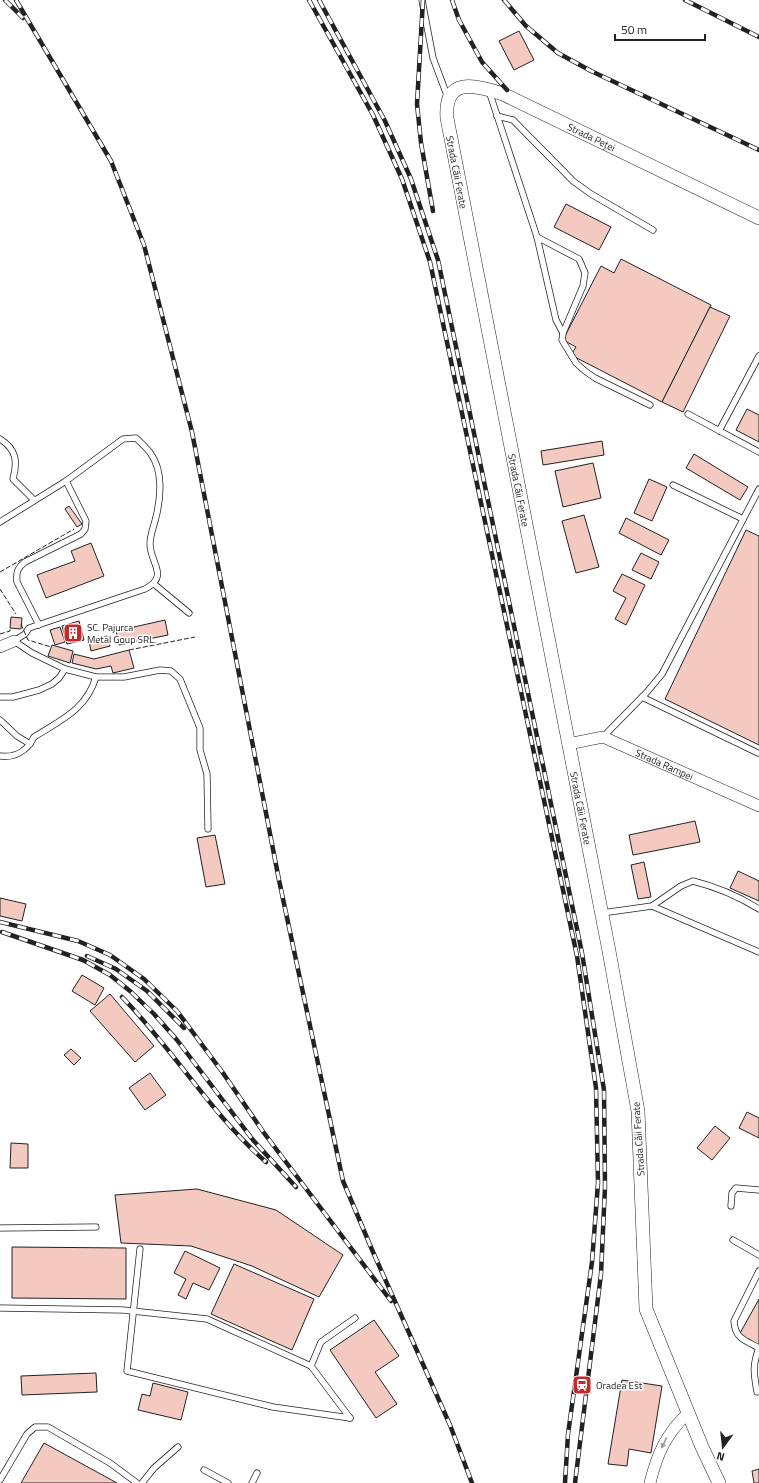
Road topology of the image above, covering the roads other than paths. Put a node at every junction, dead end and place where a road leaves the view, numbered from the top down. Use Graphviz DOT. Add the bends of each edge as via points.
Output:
graph roads {
  1 [pos="422,0"];
  2 [pos="488,89"];
  3 [pos="448,98"];
  4 [pos="496,116"];
  5 [pos="759,218"];
  6 [pos="652,230"];
  7 [pos="536,237"];
  8 [pos="563,333"];
  9 [pos="759,356"];
  10 [pos="650,405"];
  11 [pos="688,414"];
  12 [pos="719,431"];
  13 [pos="0,439"];
  14 [pos="759,452"];
  15 [pos="66,481"];
  16 [pos="673,485"];
  17 [pos="759,489"];
  18 [pos="34,500"];
  19 [pos="743,519"];
  20 [pos="0,522"];
  21 [pos="154,584"];
  22 [pos="189,613"];
  23 [pos="39,625"];
  24 [pos="14,641"];
  25 [pos="0,647"];
  26 [pos="65,669"];
  27 [pos="96,677"];
  28 [pos="0,697"];
  29 [pos="642,697"];
  30 [pos="0,720"];
  31 [pos="603,737"];
  32 [pos="30,744"];
  33 [pos="568,744"];
  34 [pos="758,753"];
  35 [pos="0,756"];
  36 [pos="759,806"];
  37 [pos="208,829"];
  38 [pos="652,906"];
  39 [pos="759,909"];
  40 [pos="602,913"];
  41 [pos="758,950"];
  42 [pos="759,1190"];
  43 [pos="731,1206"];
  44 [pos="96,1227"];
  45 [pos="0,1228"];
  46 [pos="733,1240"];
  47 [pos="140,1249"];
  48 [pos="759,1255"];
  49 [pos="759,1271"];
  50 [pos="0,1308"];
  51 [pos="134,1310"];
  52 [pos="355,1318"];
  53 [pos="759,1348"];
  54 [pos="311,1366"];
  55 [pos="757,1392"];
  56 [pos="688,1413"];
  57 [pos="178,1447"];
  58 [pos="204,1470"];
  59 [pos="257,1473"];
  60 [pos="0,1480"];
  61 [pos="137,1483"];
  62 [pos="142,1483"];
  63 [pos="228,1483"];
  64 [pos="252,1483"];
  65 [pos="650,1483"];
  66 [pos="719,1483"];
  1 -- 3 [label="lane" via="433,58"];
  2 -- 3 [label="street, Strada Peței" via="466,86"];
  2 -- 4 [label="lane"];
  2 -- 5 [label="street, Strada Peței"];
  3 -- 33 [label="street, Strada Căii Ferate" via="448,126"];
  4 -- 6 [label="lane" via="513,120 573,181"];
  4 -- 7 [label="lane"];
  7 -- 8 [label="lane" via="556,320"];
  7 -- 8 [label="lane" via="579,259 586,273"];
  8 -- 10 [label="lane" via="562,340 576,363 585,371"];
  9 -- 12 [label="lane"];
  11 -- 12 [label="lane"];
  12 -- 14 [label="lane"];
  13 -- 18 [label="lane" via="8,444 13,452 16,469 13,479"];
  15 -- 18 [label="lane"];
  15 -- 21 [label="lane" via="123,439 136,438 147,449 156,467 160,484 150,546 158,569 158,577"];
  15 -- 23 [label="lane" via="86,521 85,529 75,538 25,562 20,566 16,576"];
  16 -- 19 [label="lane"];
  17 -- 19 [label="lane"];
  18 -- 20 [label="lane"];
  19 -- 29 [label="lane" via="662,674"];
  21 -- 22 [label="lane"];
  21 -- 23 [label="lane"];
  23 -- 24 [label="lane" via="29,628"];
  24 -- 25 [label="street"];
  24 -- 26 [label="lane"];
  26 -- 27 [label="lane"];
  26 -- 28 [label="lane" via="60,678 39,690 13,697"];
  27 -- 32 [label="lane" via="86,700 34,738"];
  27 -- 37 [label="lane" via="124,677 160,670 171,671 180,679 200,728 200,750 207,774"];
  29 -- 31 [label="lane"];
  29 -- 34 [label="lane"];
  30 -- 32 [label="lane"];
  31 -- 33 [label="street"];
  31 -- 36 [label="street, Strada Rampei"];
  32 -- 35 [label="lane" via="12,756"];
  33 -- 40 [label="street, Strada Căii Ferate"];
  38 -- 39 [label="lane" via="693,881 711,885"];
  38 -- 40 [label="lane"];
  38 -- 41 [label="lane"];
  40 -- 56 [label="street, Strada Căii Ferate" via="638,1111 646,1309"];
  42 -- 43 [label="lane" via="736,1188 732,1193"];
  44 -- 45 [label="lane"];
  46 -- 48 [label="lane"];
  47 -- 51 [label="lane"];
  49 -- 53 [label="lane" via="734,1321 738,1336"];
  50 -- 51 [label="lane"];
  51 -- 54 [label="lane" via="207,1319"];
  51 -- 54 [label="lane" via="127,1371 273,1407 350,1418"];
  52 -- 54 [label="lane" via="321,1342"];
  53 -- 55 [label="lane" via="754,1361"];
  56 -- 65 [label="street, one-way" via="668,1436 656,1460"];
  56 -- 66 [label="street, Strada Căii Ferate"];
  57 -- 62 [label="lane" via="154,1468"];
  58 -- 63 [label="lane"];
  59 -- 64 [label="lane"];
  60 -- 61 [label="lane" via="27,1434 35,1427 48,1427 110,1463"];
}
